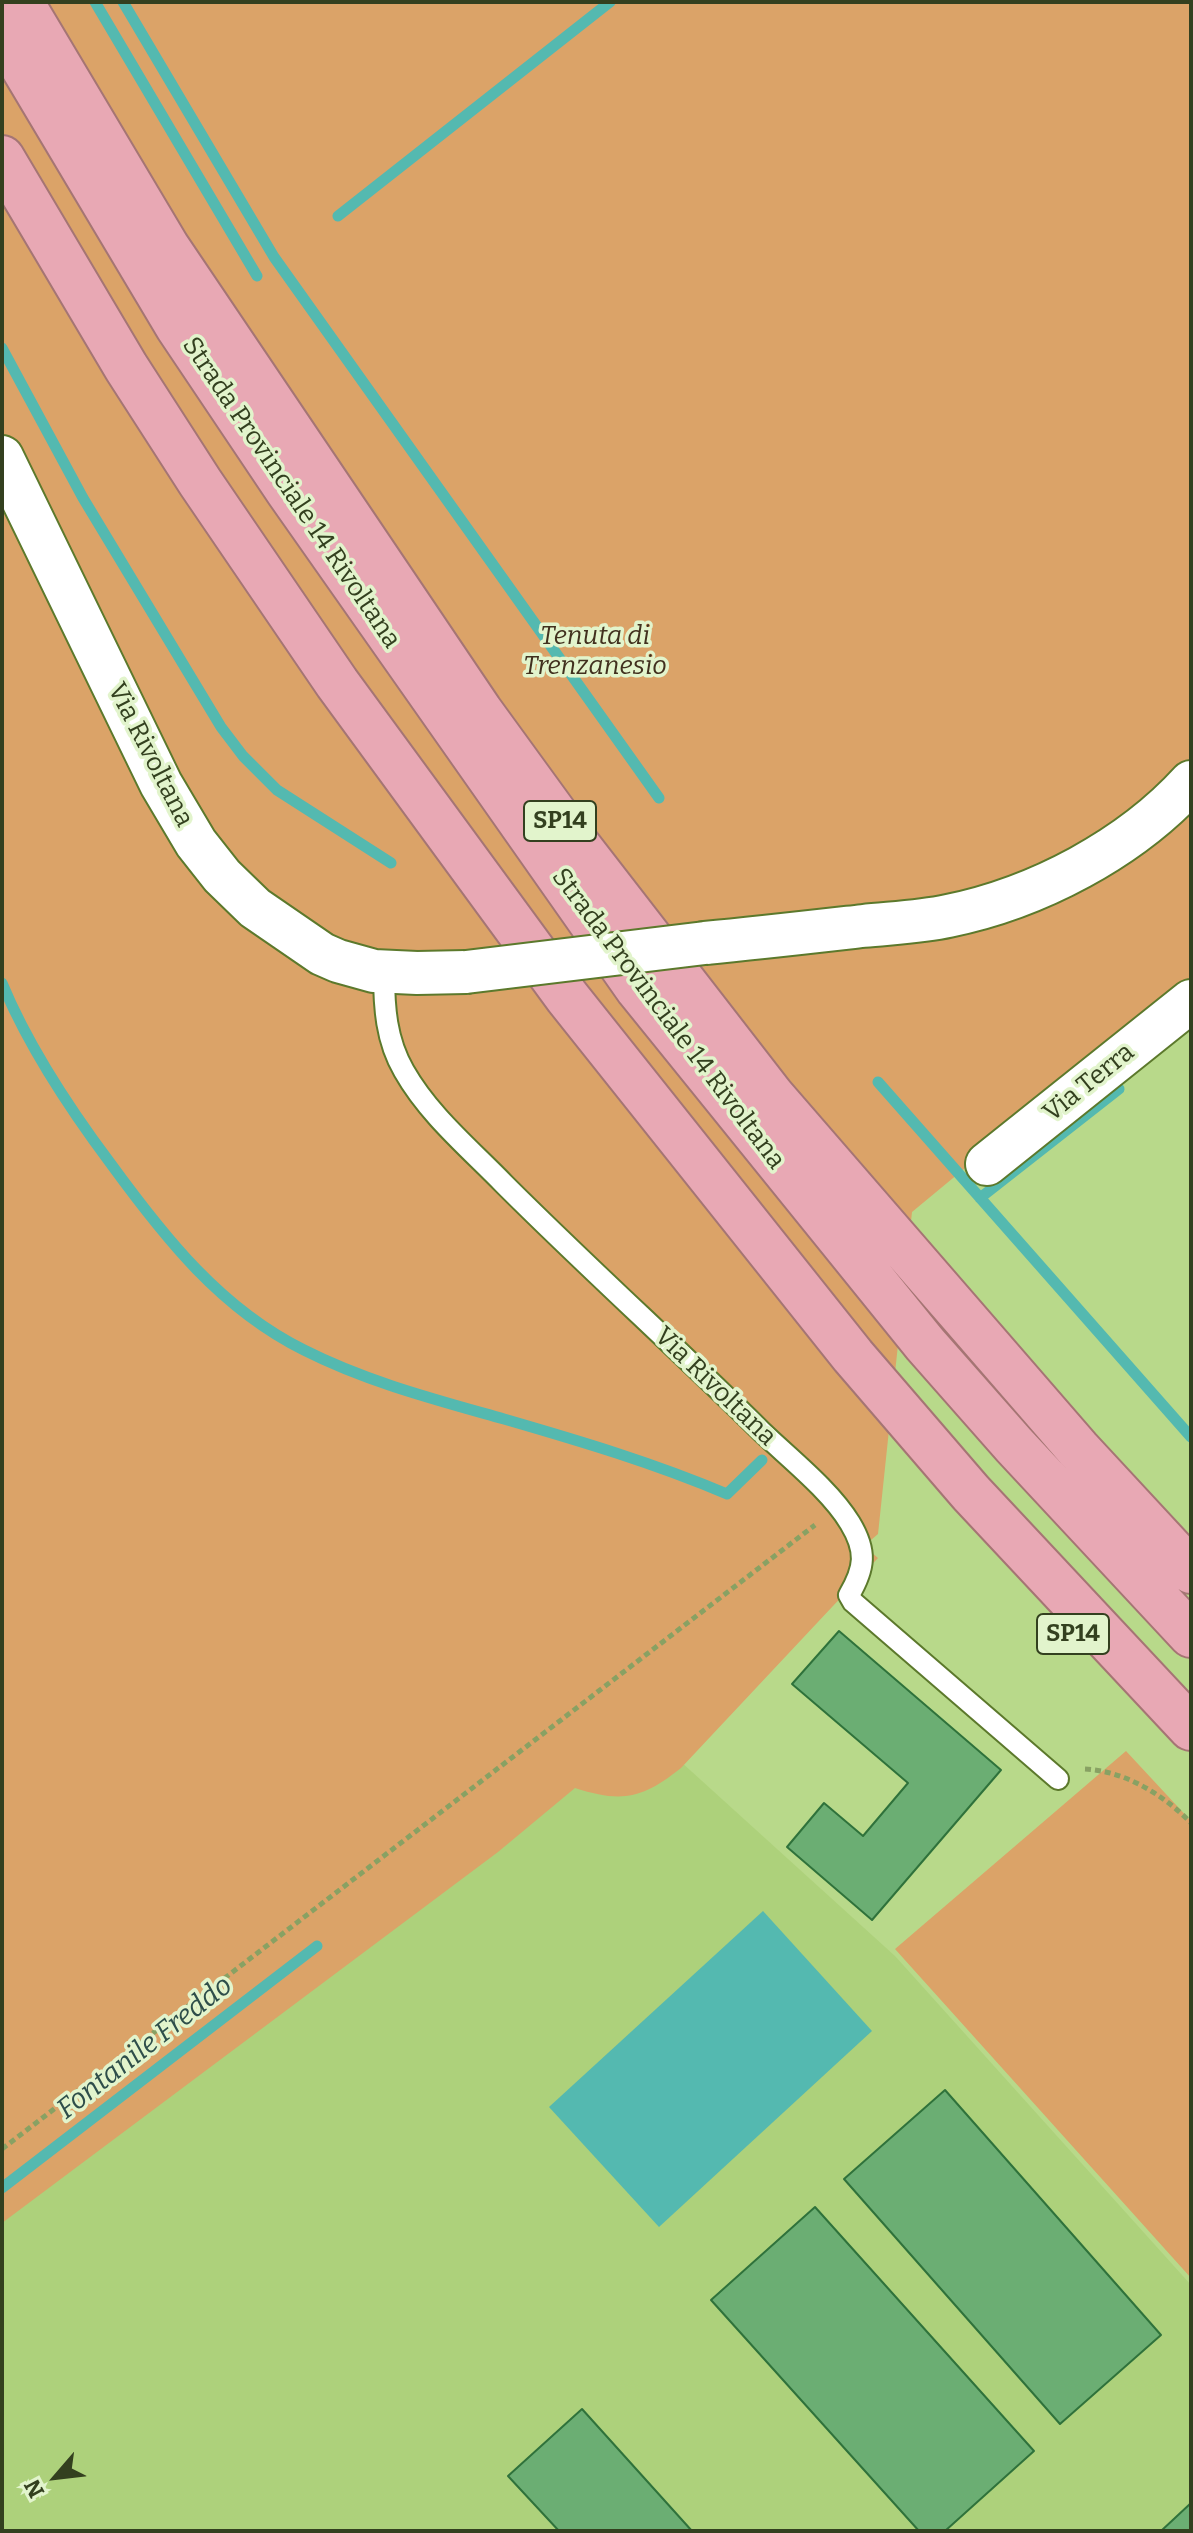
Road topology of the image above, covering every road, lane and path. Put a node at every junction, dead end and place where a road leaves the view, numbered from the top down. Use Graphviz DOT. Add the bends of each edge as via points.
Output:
graph roads {
  1 [pos="21,2"];
  2 [pos="2,32"];
  3 [pos="2,158"];
  4 [pos="2,457"];
  5 [pos="1191,782"];
  6 [pos="384,972"];
  7 [pos="1191,1001"];
  8 [pos="987,1164"];
  9 [pos="971,1493"];
  10 [pos="837,1506"];
  11 [pos="1191,1571"];
  12 [pos="1191,1635"];
  13 [pos="1191,1728"];
  14 [pos="1191,1762"];
  15 [pos="1058,1779"];
  16 [pos="1191,1823"];
  17 [pos="2,2149"];
  1 -- 11 [label="highway, SP14" via="167,247 480,711 576,843 772,1096 1078,1449"];
  2 -- 12 [label="highway, Strada Provinciale 14 Rivoltana / SP14" via="178,327 279,479 638,989 925,1344"];
  3 -- 9 [label="highway, SP14" via="126,367 337,683 617,1061 853,1356"];
  4 -- 6 [label="street, Via Rivoltana" via="161,784 196,843 239,894 288,931 338,961"];
  5 -- 6 [label="street, Via Rivoltana, bridge" via="1147,822 1065,874 996,903 938,918 466,972"];
  6 -- 10 [label="lane, Via Rivoltana" via="392,1046 432,1111"];
  7 -- 8 [label="street, Via Terra"];
  9 -- 13 [label="highway, SP14"];
  9 -- 14 [label="highway, SP14" via="1077,1640"];
  10 -- 15 [label="lane, Via Rivoltana" via="853,1529 863,1558 851,1599"];
  10 -- 17 [label="path"];
  15 -- 16 [label="path" via="1087,1769 1112,1773 1175,1806"];
}
